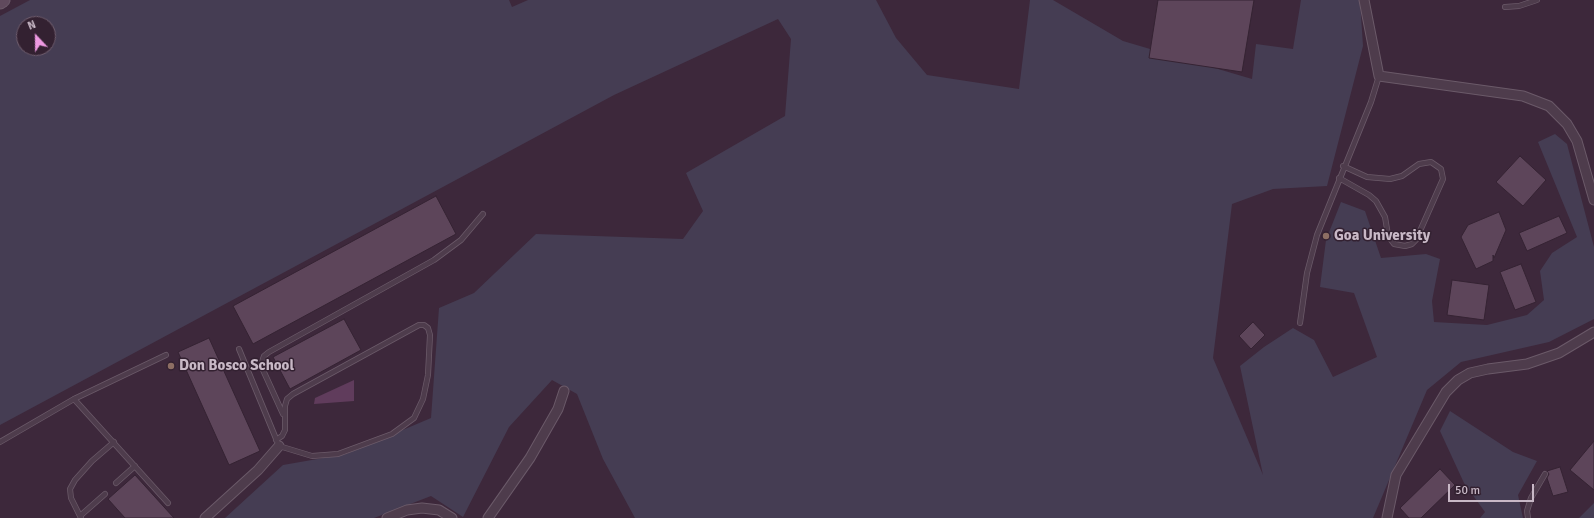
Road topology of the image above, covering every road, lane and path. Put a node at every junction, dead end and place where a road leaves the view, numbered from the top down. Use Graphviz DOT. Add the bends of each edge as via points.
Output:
graph roads {
  1 [pos="3,0"];
  2 [pos="1364,0"];
  3 [pos="1537,0"];
  4 [pos="0,2"];
  5 [pos="1504,7"];
  6 [pos="1379,76"];
  7 [pos="1344,166"];
  8 [pos="1339,178"];
  9 [pos="1594,200"];
  10 [pos="483,214"];
  11 [pos="1300,323"];
  12 [pos="1594,332"];
  13 [pos="239,350"];
  14 [pos="166,355"];
  15 [pos="564,391"];
  16 [pos="74,399"];
  17 [pos="285,418"];
  18 [pos="0,442"];
  19 [pos="114,442"];
  20 [pos="277,443"];
  21 [pos="135,466"];
  22 [pos="1545,474"];
  23 [pos="116,483"];
  24 [pos="105,494"];
  25 [pos="168,503"];
  26 [pos="81,517"];
  27 [pos="205,518"];
  28 [pos="387,518"];
  29 [pos="452,518"];
  30 [pos="488,518"];
  31 [pos="1386,518"];
  32 [pos="1528,518"];
  1 -- 4 [label="main road"];
  2 -- 6 [label="street"];
  3 -- 5 [label="lane" via="1519,6"];
  6 -- 7 [label="lane"];
  6 -- 9 [label="street" via="1523,96 1549,106 1567,124 1577,140"];
  7 -- 8 [label="lane"];
  7 -- 8 [label="lane" via="1367,177 1390,179 1402,176 1419,164 1431,162 1441,169 1443,179 1416,240 1405,246 1394,244 1391,240 1385,217 1376,201"];
  8 -- 11 [label="lane" via="1317,235 1307,273"];
  10 -- 17 [label="lane" via="461,240 434,260 264,356 263,370"];
  12 -- 31 [label="street" via="1558,353 1527,364 1470,373 1458,380 1446,392 1396,475"];
  13 -- 20 [label="lane"];
  14 -- 16 [label="lane"];
  15 -- 30 [label="street" via="558,409 534,451"];
  16 -- 18 [label="lane"];
  16 -- 19 [label="lane"];
  17 -- 20 [label="lane" via="285,430"];
  17 -- 20 [label="lane" via="287,399 293,394 419,325 428,328 428,375 424,399 414,418 392,434 338,454 312,456"];
  19 -- 21 [label="lane"];
  19 -- 26 [label="lane" via="92,461 70,489 71,498"];
  20 -- 27 [label="street" via="258,470"];
  21 -- 23 [label="lane"];
  21 -- 25 [label="lane"];
  22 -- 32 [label="lane" via="1531,498 1527,511"];
  24 -- 26 [label="lane"];
  28 -- 29 [label="street" via="407,510 422,508 439,510"];
}
